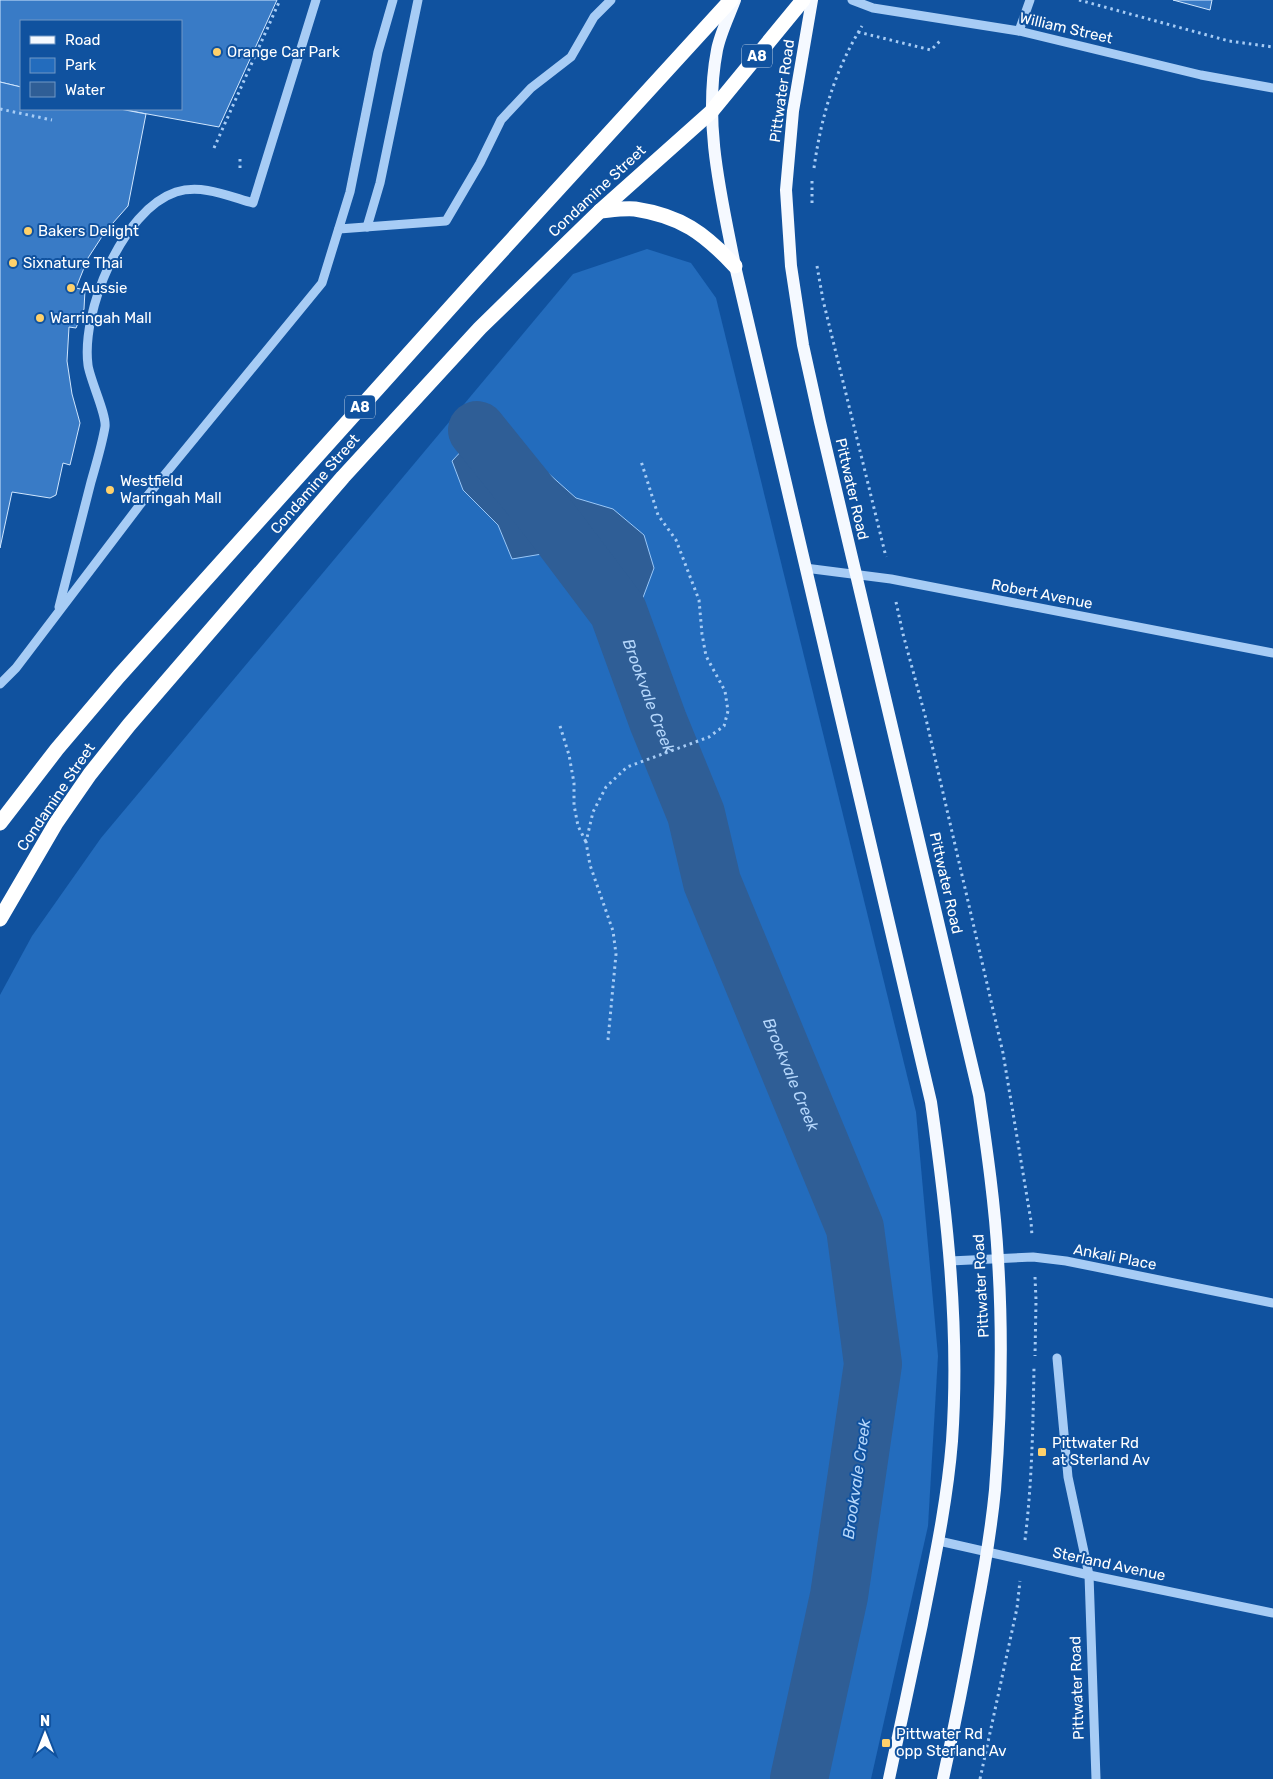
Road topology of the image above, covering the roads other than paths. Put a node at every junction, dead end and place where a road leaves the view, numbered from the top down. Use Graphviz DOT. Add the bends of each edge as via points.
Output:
graph roads {
  1 [pos="316,0"];
  2 [pos="393,0"];
  3 [pos="418,0"];
  4 [pos="610,0"];
  5 [pos="733,0"];
  6 [pos="803,0"];
  7 [pos="812,0"];
  8 [pos="852,0"];
  9 [pos="1030,0"];
  10 [pos="1020,31"];
  11 [pos="1273,88"];
  12 [pos="711,112"];
  13 [pos="600,211"];
  14 [pos="367,227"];
  15 [pos="339,229"];
  16 [pos="735,266"];
  17 [pos="805,568"];
  18 [pos="856,574"];
  19 [pos="58,612"];
  20 [pos="1273,653"];
  21 [pos="0,684"];
  22 [pos="0,823"];
  23 [pos="0,919"];
  24 [pos="998,1259"];
  25 [pos="950,1261"];
  26 [pos="1273,1303"];
  27 [pos="1057,1358"];
  28 [pos="939,1541"];
  29 [pos="988,1551"];
  30 [pos="1089,1575"];
  31 [pos="1273,1613"];
  32 [pos="889,1779"];
  33 [pos="943,1779"];
  34 [pos="1096,1779"];
  1 -- 19 [label="street" via="253,203 208,190 176,192 154,203 131,226 94,300 87,338 88,366 106,424"];
  2 -- 15 [label="street" via="378,52 350,192"];
  3 -- 14 [label="street" via="380,182"];
  4 -- 14 [label="street" via="594,17 571,57 531,88 501,120 446,221"];
  5 -- 12 [label="main road, Pittwater Road" via="717,50"];
  5 -- 22 [label="highway, Condamine Street / A8" via="483,271 120,676 57,749"];
  6 -- 12 [label="highway, Condamine Street / A8"];
  7 -- 18 [label="main road, Pittwater Road" via="793,111 786,190 790,266 805,355"];
  8 -- 10 [label="street, William Street" via="873,8"];
  9 -- 10 [label="street"];
  10 -- 11 [label="street, William Street" via="1201,75"];
  12 -- 13 [label="highway, Condamine Street / A8"];
  12 -- 16 [label="main road, Pittwater Road" via="717,173"];
  13 -- 16 [label="highway" via="634,209 685,223 712,242"];
  13 -- 23 [label="highway, Condamine Street / A8" via="480,328 342,477 129,725 56,823"];
  14 -- 15 [label="street"];
  15 -- 19 [label="street" via="322,283 139,506"];
  16 -- 17 [label="main road, Pittwater Road"];
  17 -- 18 [label="street, Robert Avenue"];
  17 -- 25 [label="main road, Pittwater Road" via="931,1102"];
  18 -- 20 [label="street, Robert Avenue"];
  18 -- 24 [label="main road, Pittwater Road" via="979,1095"];
  19 -- 21 [label="street"];
  24 -- 25 [label="street, Ankali Place"];
  24 -- 26 [label="street, Ankali Place" via="1033,1257 1066,1261"];
  24 -- 29 [label="main road, Pittwater Road" via="1001,1323 999,1419"];
  25 -- 28 [label="main road, Pittwater Road" via="954,1356 952,1441"];
  27 -- 30 [label="street, Pittwater Road" via="1068,1477"];
  28 -- 29 [label="street, Sterland Avenue"];
  28 -- 32 [label="main road, Pittwater Road"];
  29 -- 30 [label="street, Sterland Avenue"];
  29 -- 33 [label="main road, Pittwater Road"];
  30 -- 31 [label="street, Sterland Avenue"];
  30 -- 34 [label="street, Pittwater Road"];
}
